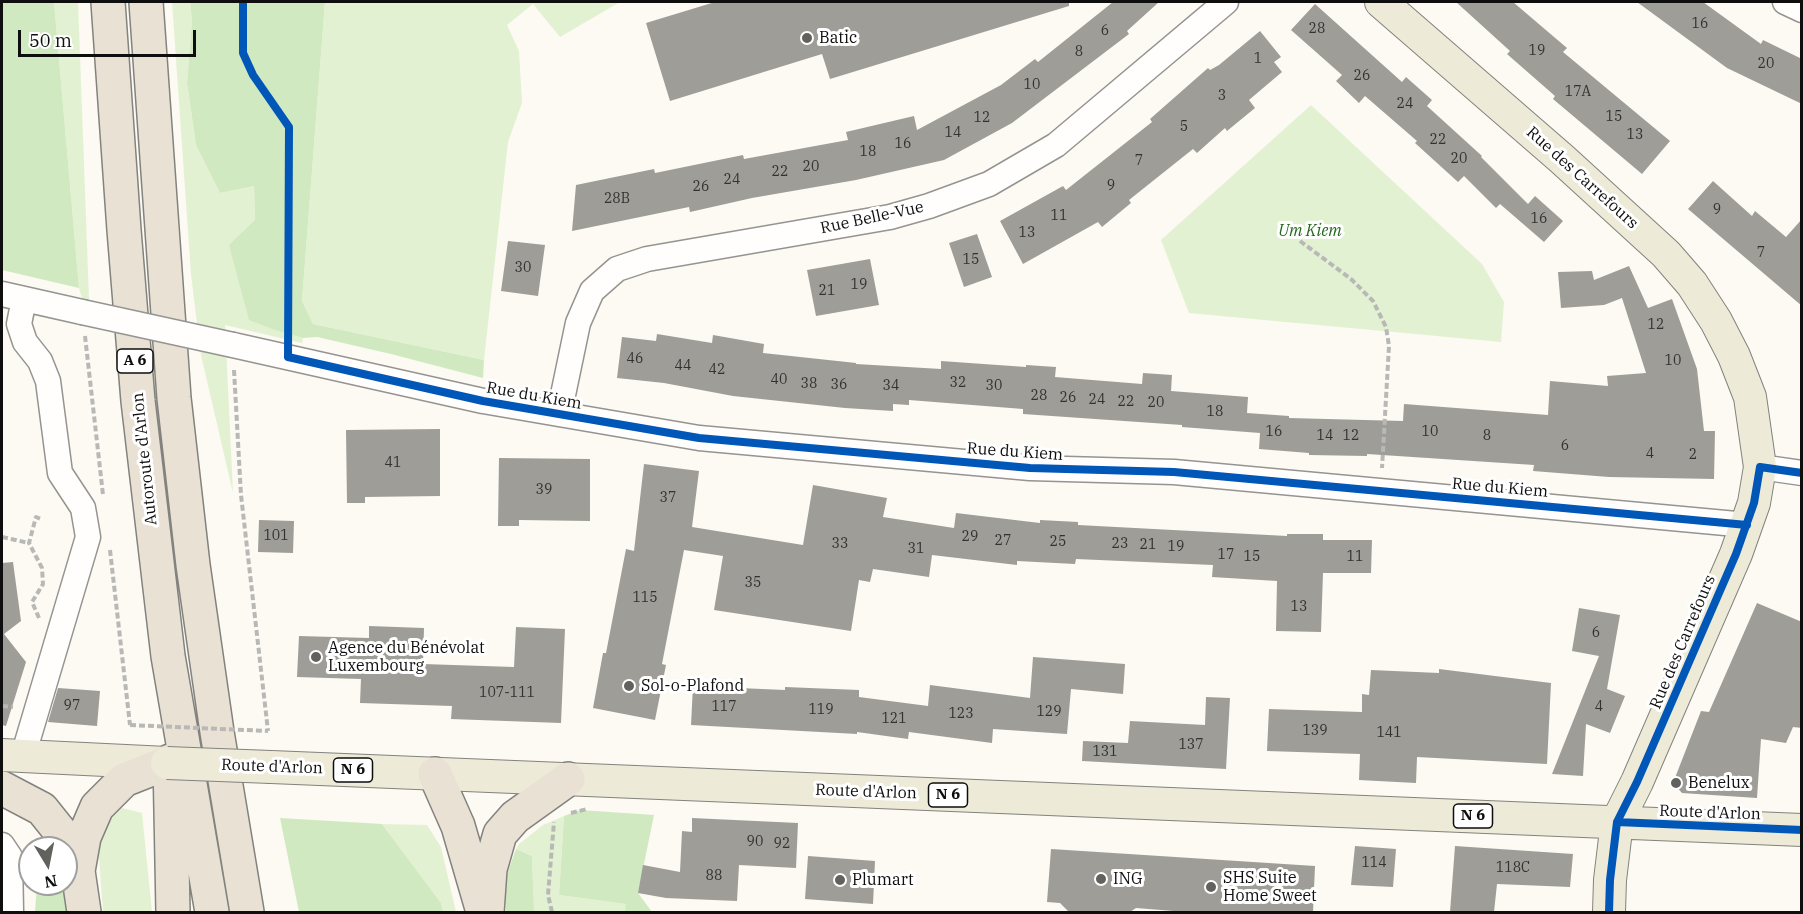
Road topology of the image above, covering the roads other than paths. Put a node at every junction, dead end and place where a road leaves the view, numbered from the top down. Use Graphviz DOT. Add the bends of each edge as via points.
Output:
graph roads {
  1 [pos="108,2"];
  2 [pos="146,2"];
  3 [pos="1226,2"];
  4 [pos="1381,2"];
  5 [pos="1785,2"];
  6 [pos="1802,10"];
  7 [pos="13,296"];
  8 [pos="559,414"];
  9 [pos="1760,467"];
  10 [pos="1802,473"];
  11 [pos="1747,525"];
  12 [pos="168,656"];
  13 [pos="12,756"];
  14 [pos="167,762"];
  15 [pos="126,770"];
  16 [pos="435,774"];
  17 [pos="568,779"];
  18 [pos="2,788"];
  19 [pos="1617,822"];
  20 [pos="1802,830"];
  21 [pos="64,836"];
  22 [pos="2,845"];
  23 [pos="78,871"];
  24 [pos="11,912"];
  25 [pos="84,912"];
  26 [pos="173,912"];
  27 [pos="212,912"];
  28 [pos="247,912"];
  29 [pos="483,912"];
  30 [pos="488,912"];
  31 [pos="1609,912"];
  1 -- 12 [label="highway, Autoroute d'Arlon / A 6" via="137,390"];
  2 -- 28 [label="highway, A 6" via="174,398 191,553"];
  3 -- 8 [label="street, Rue Belle-Vue" via="1056,145 989,184 890,217 647,259 617,269 592,291 578,324"];
  4 -- 9 [label="main road, Rue des Carrefours" via="1562,159 1679,268 1705,302 1743,377 1754,412"];
  5 -- 6 [label="street"];
  7 -- 8 [label="street, Rue du Kiem, bridge" via="483,401"];
  7 -- 13 [label="street" via="25,342 40,361 48,381 60,473 83,508 88,537"];
  8 -- 11 [label="street, Rue du Kiem" via="699,438 802,448 1030,468 1174,472"];
  9 -- 10 [label="street"];
  9 -- 11 [label="main road, Rue des Carrefours"];
  11 -- 19 [label="main road, Rue des Carrefours"];
  12 -- 26 [label="highway"];
  12 -- 27 [label="highway, Autoroute d'Arlon / A 6"];
  13 -- 15 [label="main road"];
  14 -- 15 [label="highway"];
  14 -- 16 [label="main road, Route d'Arlon / N 6, bridge"];
  15 -- 23 [label="highway" via="97,807 84,837"];
  16 -- 17 [label="main road, Route d'Arlon / N 6"];
  16 -- 29 [label="highway" via="458,826"];
  17 -- 19 [label="main road, Route d'Arlon / N 6"];
  17 -- 30 [label="highway" via="516,817 500,834 490,869"];
  18 -- 21 [label="highway" via="42,809"];
  19 -- 20 [label="main road, Route d'Arlon / N 6"];
  19 -- 31 [label="main road, Rue des Carrefours"];
  22 -- 24 [label="street" via="10,857"];
  23 -- 25 [label="highway"];
}
